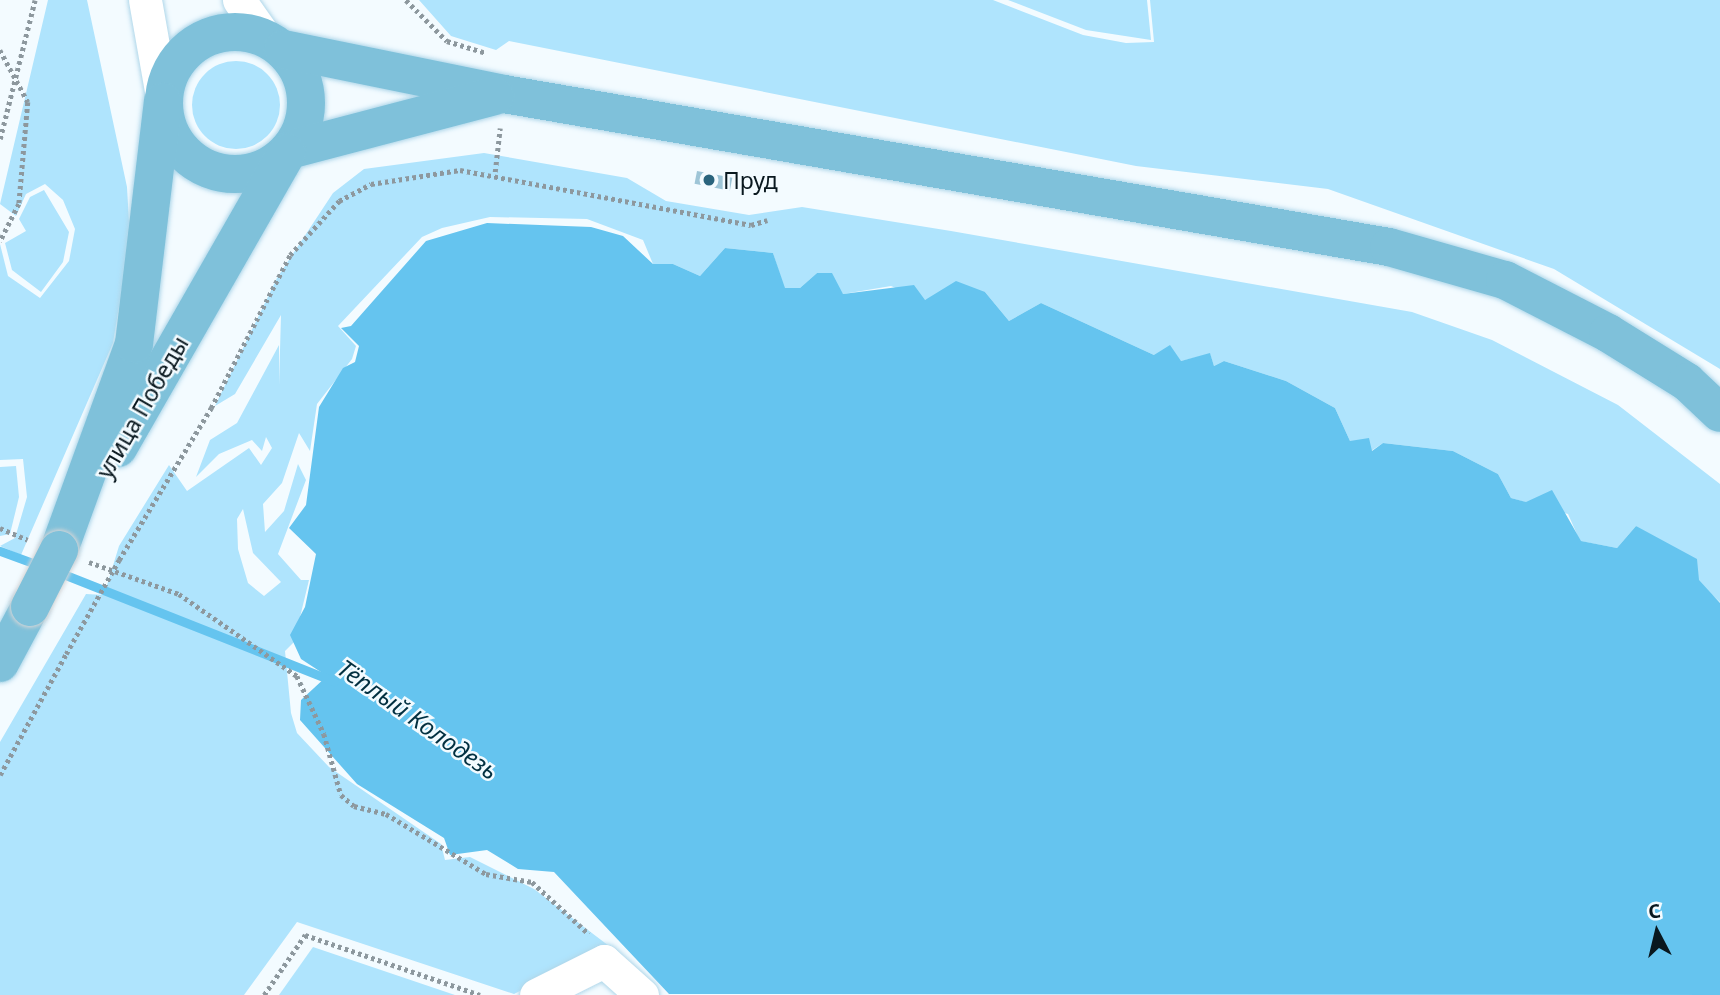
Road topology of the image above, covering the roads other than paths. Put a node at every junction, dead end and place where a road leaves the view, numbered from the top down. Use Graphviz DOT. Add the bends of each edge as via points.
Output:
graph roads {
  1 [pos="145,0"];
  2 [pos="239,0"];
  3 [pos="274,43"];
  4 [pos="503,94"];
  5 [pos="163,102"];
  6 [pos="288,151"];
  7 [pos="1720,413"];
  8 [pos="57,550"];
  9 [pos="0,663"];
  10 [pos="536,995"];
  11 [pos="642,995"];
  1 -- 5 [label="street"];
  2 -- 3 [label="street"];
  3 -- 4 [label="main road"];
  3 -- 5 [label="main road" via="243,31 200,40 181,56"];
  3 -- 6 [label="main road" via="306,87 302,132"];
  4 -- 6 [label="main road"];
  4 -- 7 [label="main road" via="1389,247 1516,286 1687,382"];
  5 -- 6 [label="main road" via="179,148 198,164 246,174"];
  5 -- 8 [label="main road" via="134,344"];
  6 -- 8 [label="main road, улица Победы"];
  8 -- 9 [label="main road, улица Победы, bridge"];
  10 -- 11 [label="street" via="604,961"];
}
